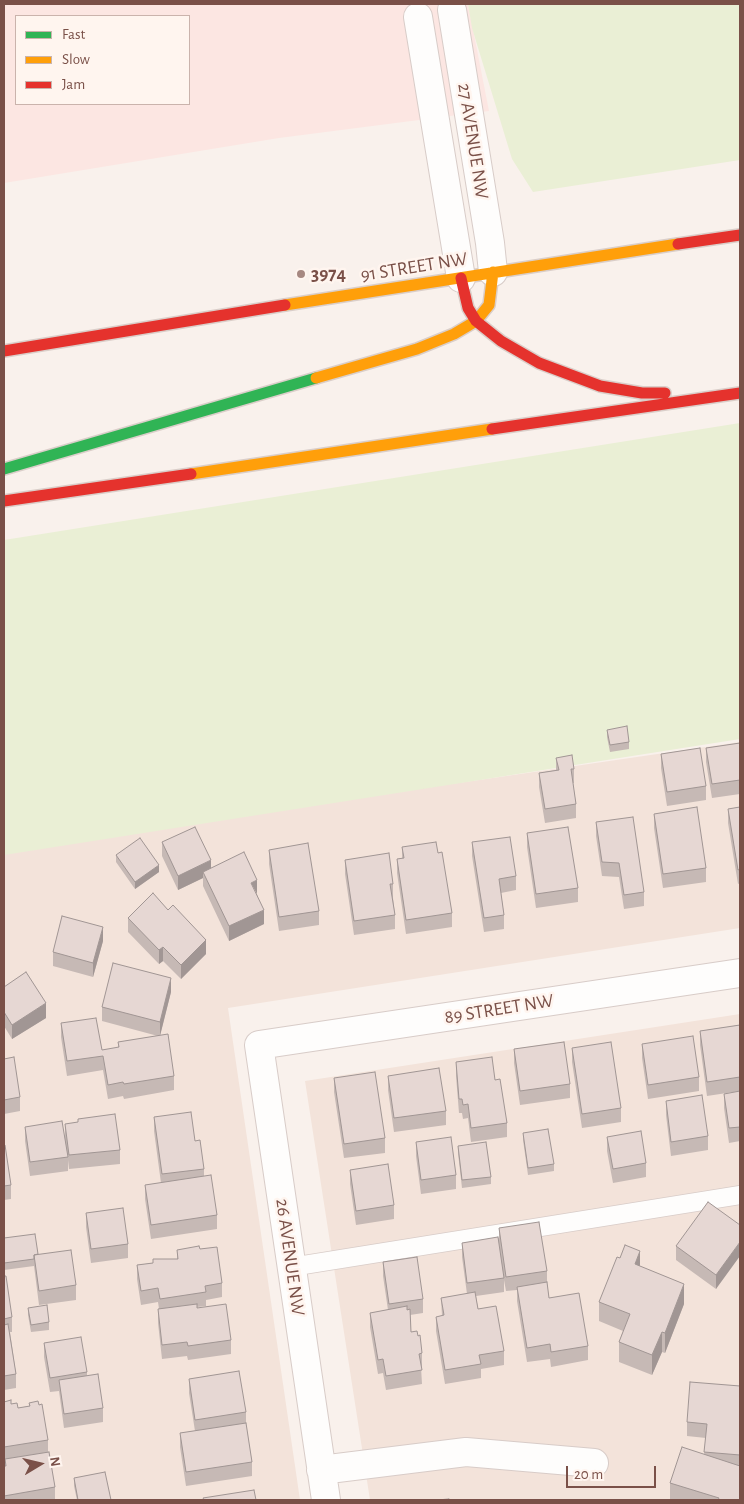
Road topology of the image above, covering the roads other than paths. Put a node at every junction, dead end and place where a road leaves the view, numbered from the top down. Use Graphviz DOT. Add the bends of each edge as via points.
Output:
graph roads {
  1 [pos="452,10"];
  2 [pos="418,17"];
  3 [pos="740,234"];
  4 [pos="493,272"];
  5 [pos="460,278"];
  6 [pos="476,321"];
  7 [pos="4,351"];
  8 [pos="740,389"];
  9 [pos="740,393"];
  10 [pos="4,469"];
  11 [pos="4,501"];
  12 [pos="740,973"];
  13 [pos="258,1045"];
  14 [pos="740,1195"];
  15 [pos="291,1267"];
  16 [pos="594,1463"];
  17 [pos="321,1470"];
  18 [pos="326,1500"];
  1 -- 4 [label="street, 27 AVENUE NW"];
  2 -- 5 [label="street, 27 AVENUE NW"];
  3 -- 4 [label="main road, 91 STREET NW"];
  4 -- 5 [label="main road, 91 STREET NW"];
  4 -- 6 [label="main road" via="489,305"];
  5 -- 6 [label="main road" via="468,308"];
  5 -- 7 [label="main road, 91 STREET NW"];
  6 -- 8 [label="main road" via="501,342 539,363 600,386 642,393"];
  6 -- 10 [label="main road" via="417,349"];
  9 -- 11 [label="main road"];
  12 -- 13 [label="street, 89 STREET NW"];
  13 -- 15 [label="street, 26 AVENUE NW"];
  14 -- 15 [label="lane"];
  15 -- 17 [label="street, 26 AVENUE NW"];
  16 -- 17 [label="street" via="466,1452"];
  17 -- 18 [label="street, 26 AVENUE NW"];
}
